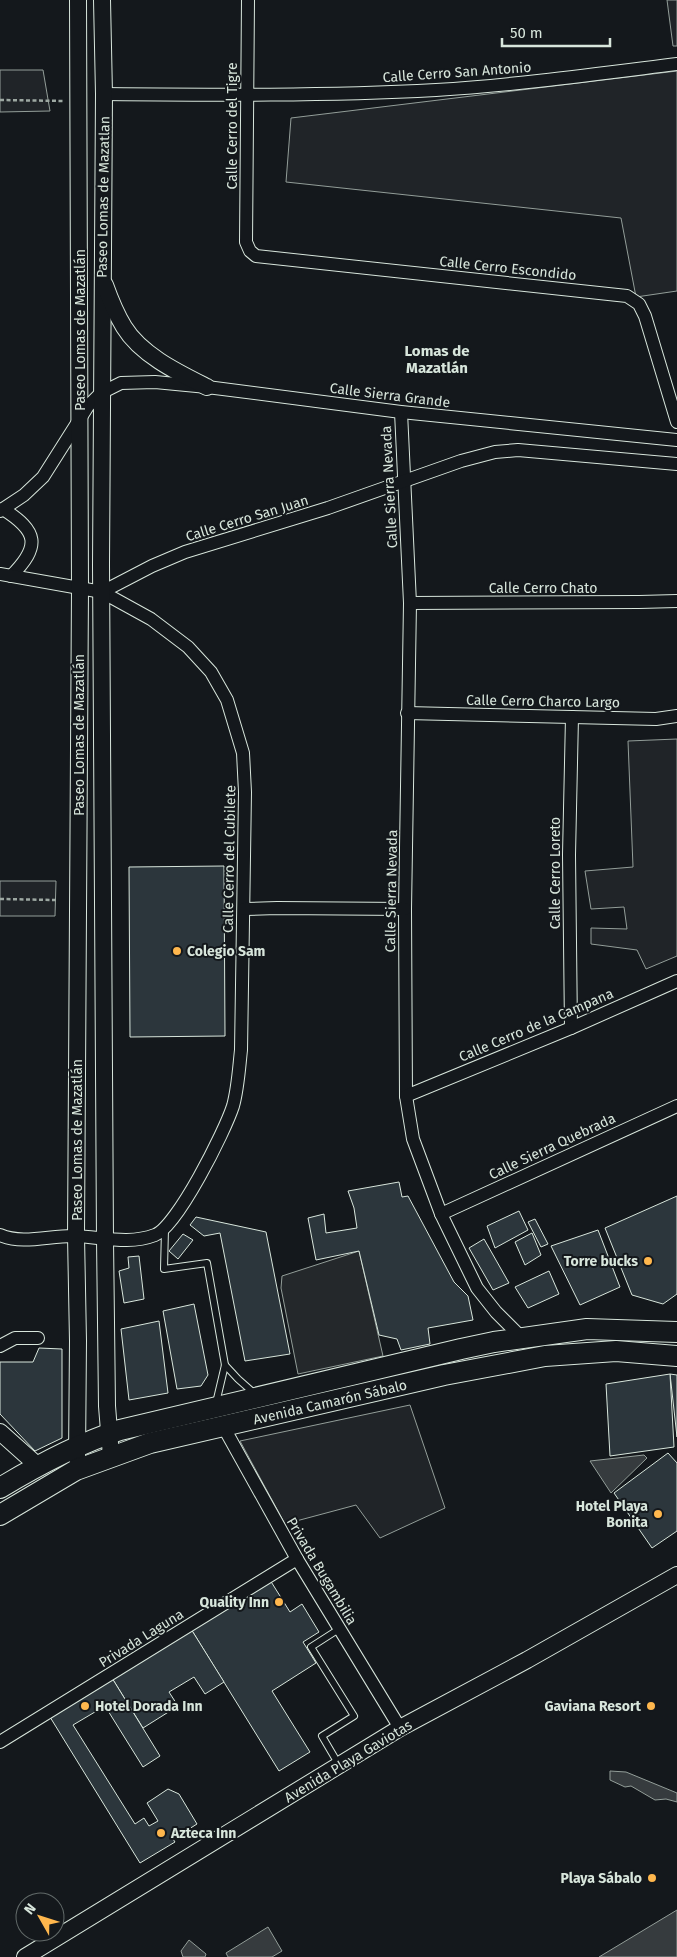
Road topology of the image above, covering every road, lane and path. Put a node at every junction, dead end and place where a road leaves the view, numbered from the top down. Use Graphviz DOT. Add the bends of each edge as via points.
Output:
graph roads {
  1 [pos="78,0"];
  2 [pos="102,0"];
  3 [pos="248,0"];
  4 [pos="677,64"];
  5 [pos="104,94"];
  6 [pos="242,95"];
  7 [pos="0,100"];
  8 [pos="79,102"];
  9 [pos="250,251"];
  10 [pos="102,275"];
  11 [pos="207,387"];
  12 [pos="101,393"];
  13 [pos="401,412"];
  14 [pos="80,419"];
  15 [pos="677,422"];
  16 [pos="677,440"];
  17 [pos="677,464"];
  18 [pos="405,481"];
  19 [pos="2,510"];
  20 [pos="5,575"];
  21 [pos="80,589"];
  22 [pos="102,592"];
  23 [pos="677,600"];
  24 [pos="410,603"];
  25 [pos="407,713"];
  26 [pos="677,716"];
  27 [pos="572,717"];
  28 [pos="0,899"];
  29 [pos="56,900"];
  30 [pos="405,909"];
  31 [pos="244,910"];
  32 [pos="677,981"];
  33 [pos="572,1028"];
  34 [pos="406,1096"];
  35 [pos="677,1106"];
  36 [pos="441,1214"];
  37 [pos="165,1228"];
  38 [pos="0,1235"];
  39 [pos="76,1236"];
  40 [pos="105,1239"];
  41 [pos="677,1332"];
  42 [pos="38,1338"];
  43 [pos="522,1338"];
  44 [pos="0,1346"];
  45 [pos="677,1356"];
  46 [pos="225,1365"];
  47 [pos="258,1397"];
  48 [pos="215,1407"];
  49 [pos="222,1426"];
  50 [pos="0,1432"];
  51 [pos="109,1434"];
  52 [pos="77,1446"];
  53 [pos="111,1456"];
  54 [pos="37,1466"];
  55 [pos="76,1470"];
  56 [pos="0,1488"];
  57 [pos="0,1515"];
  58 [pos="297,1559"];
  59 [pos="677,1575"];
  60 [pos="339,1629"];
  61 [pos="400,1728"];
  62 [pos="0,1742"];
  63 [pos="339,1765"];
  64 [pos="25,1957"];
  1 -- 8 [label="street, Paseo Lomas de Mazatlán"];
  2 -- 5 [label="street, Paseo Lomas de Mazatlan"];
  3 -- 6 [label="street, Calle Cerro del Tigre"];
  4 -- 6 [label="street, Calle Cerro San Antonio" via="439,90"];
  5 -- 6 [label="street, Calle Cerro San Antonio"];
  5 -- 10 [label="street, Paseo Lomas de Mazatlan"];
  6 -- 9 [label="street, Calle Cerro del Tigre" via="246,242"];
  7 -- 8 [label="path"];
  8 -- 14 [label="street, Paseo Lomas de Mazatlán"];
  9 -- 15 [label="street, Calle Cerro Escondido" via="256,256 627,296 639,304 645,316"];
  10 -- 11 [label="street" via="120,320 135,340 163,364"];
  10 -- 12 [label="street, Paseo Lomas de Mazatlan"];
  11 -- 12 [label="street, Calle Sierra Grande" via="154,382 121,383"];
  11 -- 13 [label="street, Calle Sierra Grande"];
  12 -- 14 [label="street"];
  12 -- 22 [label="street, Paseo Lomas de Mazatlán"];
  13 -- 16 [label="street, Calle Sierra Grande"];
  13 -- 18 [label="street, Calle Sierra Nevada"];
  14 -- 19 [label="street" via="43,477"];
  14 -- 21 [label="street, Paseo Lomas de Mazatlán"];
  17 -- 18 [label="street" via="518,450 487,454"];
  18 -- 22 [label="street, Calle Cerro San Juan" via="185,552"];
  18 -- 24 [label="street, Calle Sierra Nevada"];
  19 -- 20 [label="street" via="28,527 32,537 26,561"];
  20 -- 21 [label="street"];
  21 -- 22 [label="street"];
  21 -- 39 [label="street, Paseo Lomas de Mazatlán"];
  22 -- 31 [label="street, Calle Cerro del Cubilete" via="151,620 188,647 211,672 227,700 243,753"];
  22 -- 40 [label="street, Paseo Lomas de Mazatlán"];
  23 -- 24 [label="street, Calle Cerro Chato"];
  24 -- 25 [label="street, Calle Sierra Nevada"];
  25 -- 27 [label="street, Calle Cerro Charco Largo"];
  25 -- 30 [label="street, Calle Sierra Nevada"];
  26 -- 27 [label="street, Calle Cerro Charco Largo" via="656,719"];
  27 -- 33 [label="street, Calle Cerro Loreto"];
  28 -- 29 [label="path"];
  30 -- 31 [label="street"];
  30 -- 34 [label="street, Calle Sierra Nevada"];
  31 -- 37 [label="street, Calle Cerro del Cubilete" via="241,1050 232,1106 184,1206"];
  32 -- 33 [label="street, Calle Cerro de la Campana"];
  33 -- 34 [label="street, Calle Cerro de la Campana"];
  34 -- 36 [label="street, Calle Sierra Nevada" via="413,1139"];
  35 -- 36 [label="street, Calle Sierra Quebrada"];
  36 -- 43 [label="street, Calle Sierra Nevada" via="477,1288"];
  37 -- 40 [label="street, Calle Cerro del Cubilete" via="156,1235 126,1240"];
  37 -- 46 [label="lane" via="164,1269 206,1263"];
  38 -- 39 [label="street, Calle Cerro del Cubilete" via="11,1240"];
  39 -- 40 [label="street, Calle Cerro del Cubilete"];
  39 -- 52 [label="street, Paseo Lomas de Mazatlán"];
  40 -- 51 [label="street, Paseo Lomas de Mazatlán"];
  41 -- 43 [label="main road, Avenida Camarón Sábalo" via="587,1329"];
  42 -- 44 [label="street" via="15,1338"];
  43 -- 47 [label="main road, Avenida Camarón Sábalo" via="461,1349"];
  45 -- 49 [label="main road, Avenida Camarón Sábalo" via="616,1351 545,1356 444,1375"];
  46 -- 47 [label="lane"];
  46 -- 48 [label="lane"];
  47 -- 48 [label="main road, Avenida Camarón Sábalo"];
  48 -- 51 [label="main road, Avenida Camarón Sábalo"];
  49 -- 53 [label="main road, Avenida Camarón Sábalo"];
  49 -- 58 [label="street, Privada Bugambilia"];
  50 -- 54 [label="street"];
  51 -- 52 [label="main road, Avenida Camarón Sábalo"];
  51 -- 53 [label="street, Paseo Lomas de Mazatlán"];
  52 -- 54 [label="main road, Avenida Camarón Sábalo"];
  52 -- 55 [label="street, Paseo Lomas de Mazatlán"];
  53 -- 55 [label="main road, Avenida Camarón Sábalo"];
  54 -- 56 [label="main road, Avenida Camarón Sábalo"];
  55 -- 57 [label="main road, Avenida Camarón Sábalo"];
  58 -- 60 [label="street, Privada Bugambilia"];
  58 -- 62 [label="street, Privada Laguna"];
  59 -- 61 [label="street, Avenida Playa Gaviotas"];
  60 -- 61 [label="street, Privada Bugambilia"];
  60 -- 63 [label="lane" via="311,1647 354,1716 322,1736"];
  61 -- 63 [label="street, Avenida Playa Gaviotas"];
  63 -- 64 [label="street, Avenida Playa Gaviotas"];
}
